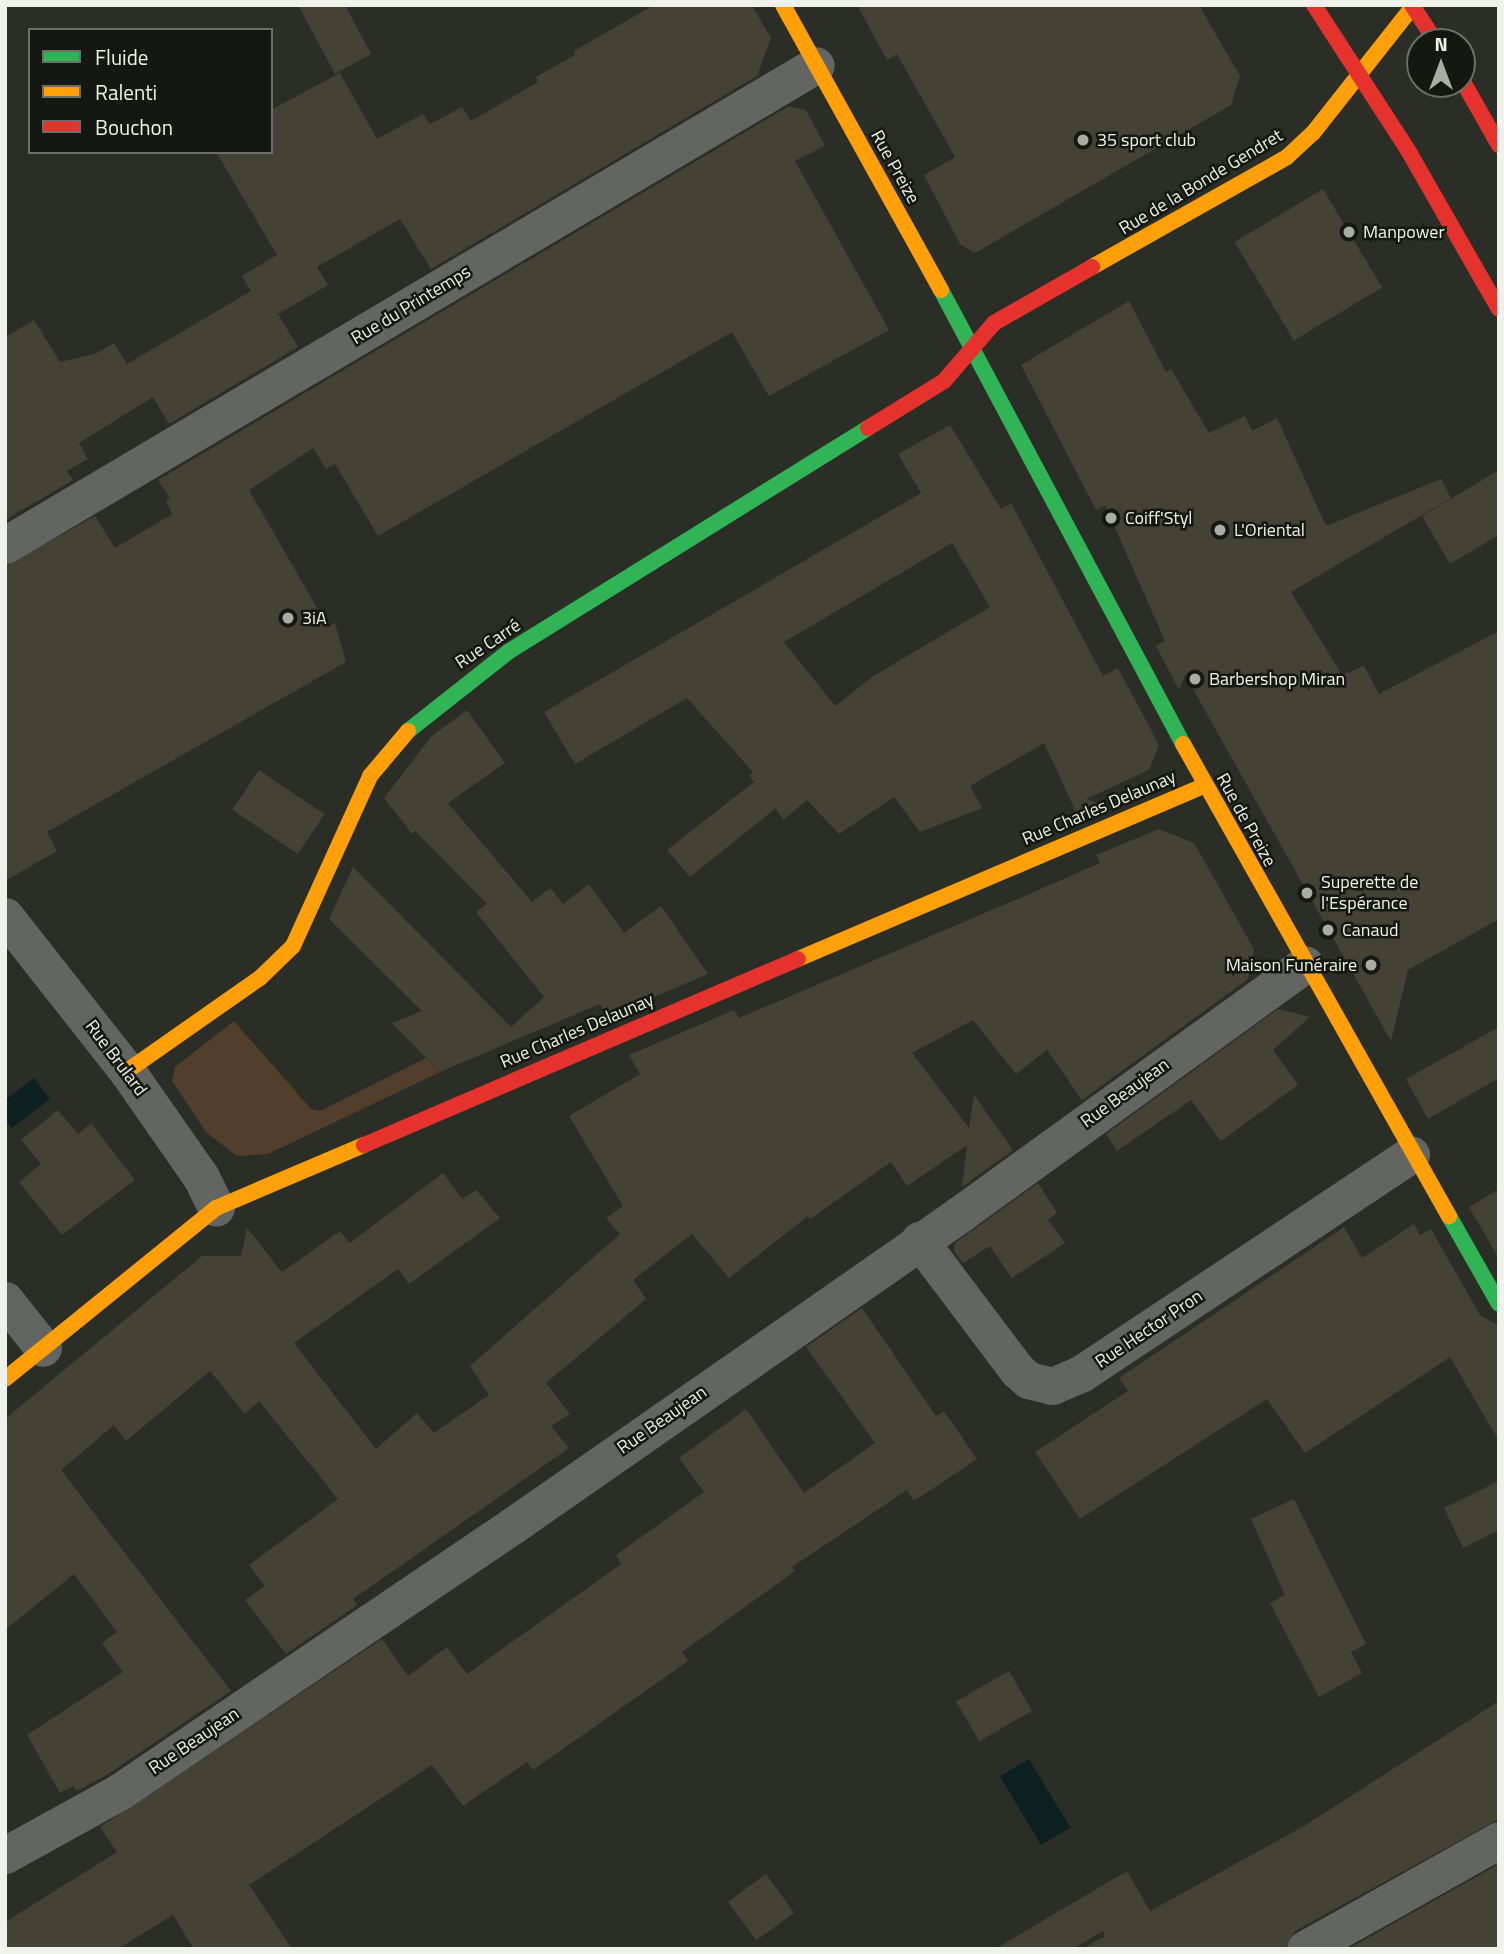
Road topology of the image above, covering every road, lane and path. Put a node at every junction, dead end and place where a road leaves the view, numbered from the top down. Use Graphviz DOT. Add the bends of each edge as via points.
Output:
graph roads {
  1 [pos="783,5"];
  2 [pos="1314,5"];
  3 [pos="1413,6"];
  4 [pos="1427,28"];
  5 [pos="816,65"];
  6 [pos="1359,78"];
  7 [pos="1472,98"];
  8 [pos="1499,145"];
  9 [pos="1499,309"];
  10 [pos="973,348"];
  11 [pos="5,545"];
  12 [pos="1205,785"];
  13 [pos="5,915"];
  14 [pos="1305,964"];
  15 [pos="127,1071"];
  16 [pos="1411,1154"];
  17 [pos="216,1208"];
  18 [pos="919,1240"];
  19 [pos="5,1300"];
  20 [pos="1499,1304"];
  21 [pos="43,1348"];
  22 [pos="5,1379"];
  23 [pos="1499,1840"];
  24 [pos="5,1856"];
  25 [pos="1305,1949"];
  1 -- 5 [label="street, Rue Preize"];
  2 -- 6 [label="street"];
  3 -- 4 [label="street"];
  3 -- 6 [label="street, Rue de la Bonde Gendret"];
  5 -- 10 [label="street, Rue Preize"];
  5 -- 11 [label="street, Rue du Printemps"];
  6 -- 9 [label="street" via="1409,152"];
  6 -- 10 [label="street, Rue de la Bonde Gendret" via="1287,157 994,323"];
  7 -- 8 [label="street"];
  10 -- 12 [label="street, Rue de Preize"];
  10 -- 15 [label="street, Rue Carré" via="944,380 508,652 417,720 370,776 293,946 260,978"];
  12 -- 14 [label="street, Rue de Preize"];
  12 -- 17 [label="street, Rue Charles Delaunay"];
  13 -- 15 [label="street, Rue Brulard"];
  14 -- 16 [label="street, Rue de Preize"];
  14 -- 18 [label="street, Rue Beaujean"];
  15 -- 17 [label="street, Rue Brulard" via="201,1177"];
  16 -- 18 [label="street, Rue Hector Pron" via="1082,1373 1052,1386 1028,1380 1017,1370"];
  16 -- 20 [label="street, Rue de Preize"];
  17 -- 21 [label="street, Rue Charles Delaunay"];
  18 -- 24 [label="street, Rue Beaujean" via="489,1542 119,1792"];
  19 -- 21 [label="street"];
  21 -- 22 [label="street, Rue Charles Delaunay"];
  23 -- 25 [label="street"];
}
